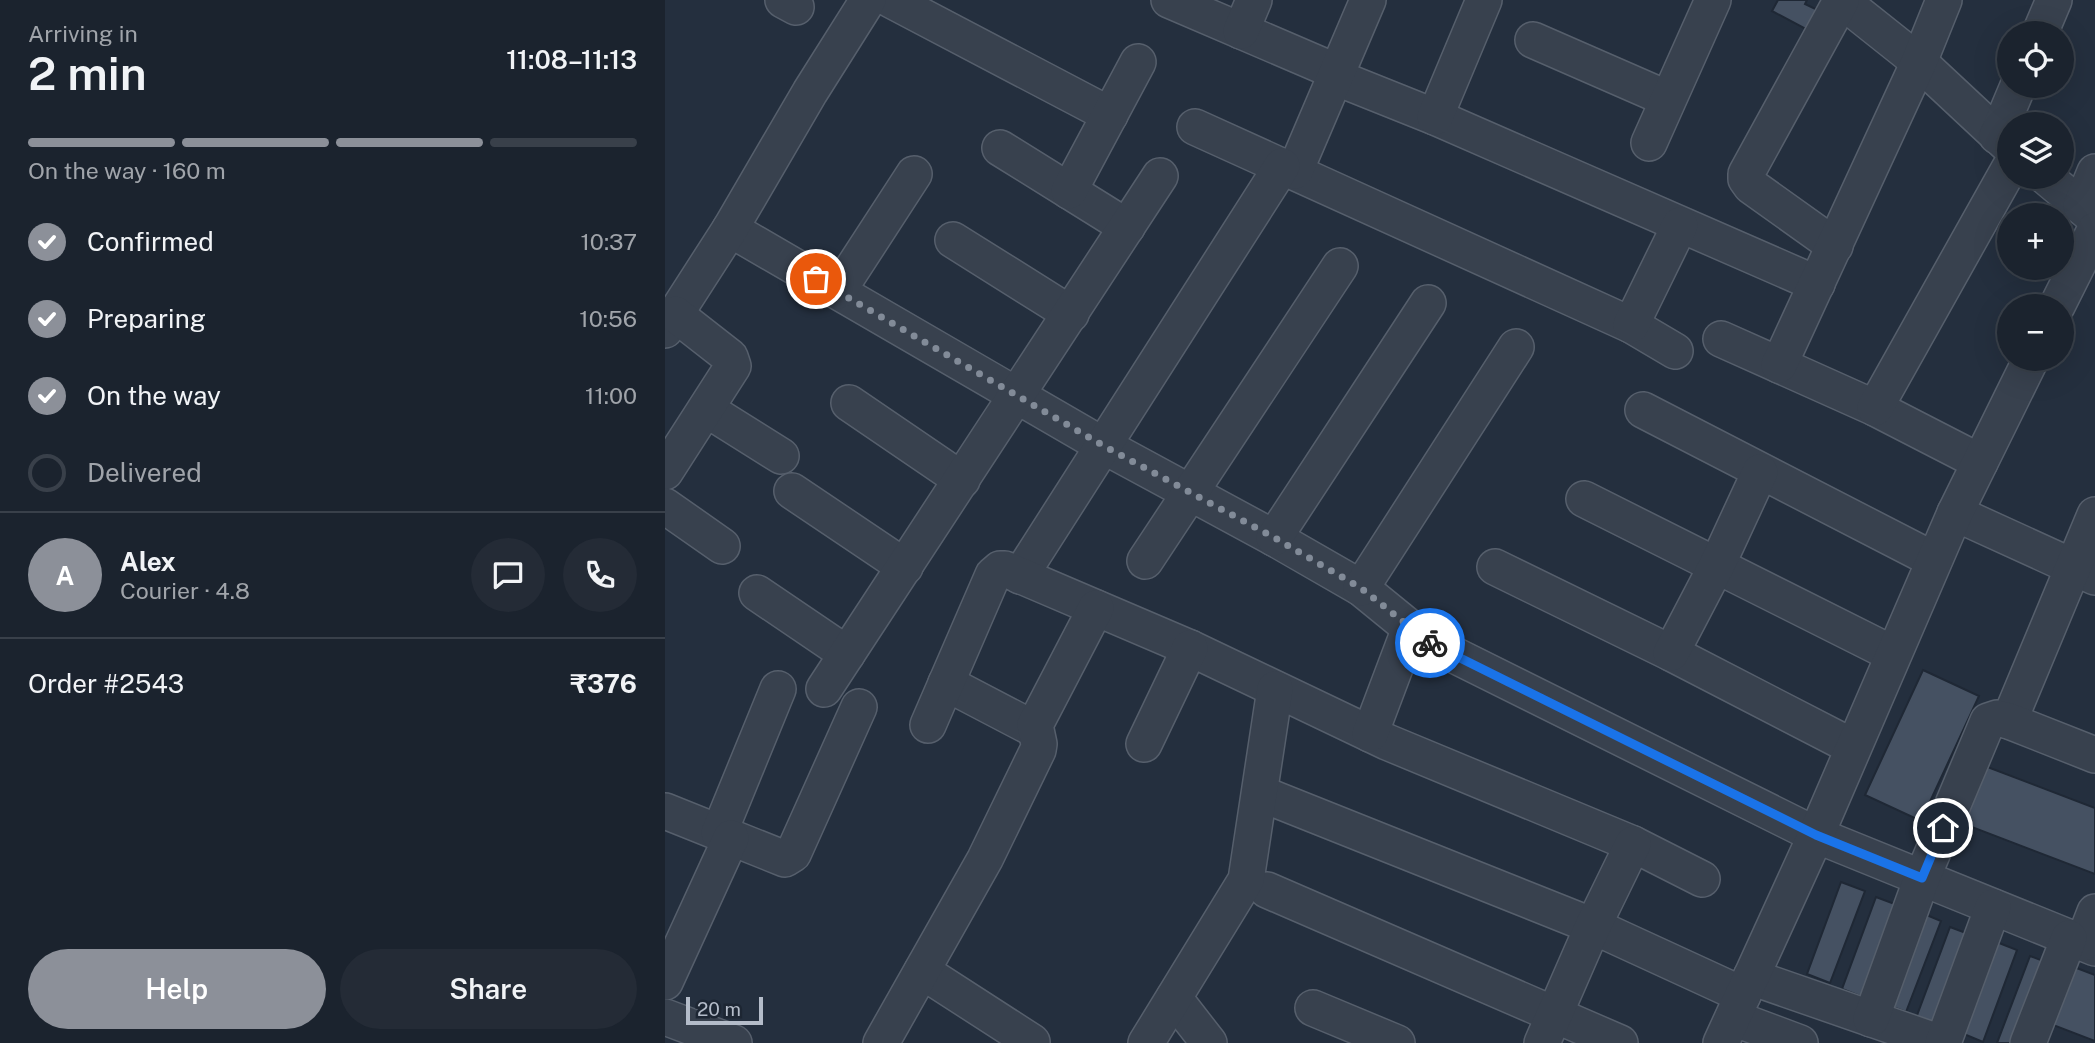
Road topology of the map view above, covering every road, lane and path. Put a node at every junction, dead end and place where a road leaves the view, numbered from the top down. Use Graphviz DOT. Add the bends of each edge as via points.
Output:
graph roads {
  1 [pos="868,0"];
  2 [pos="891,0"];
  3 [pos="1169,0"];
  4 [pos="1368,0"];
  5 [pos="1484,0"];
  6 [pos="1944,0"];
  7 [pos="2054,0"];
  8 [pos="1841,1"];
  9 [pos="1704,3"];
  10 [pos="1247,15"];
  11 [pos="2045,21"];
  12 [pos="1534,40"];
  13 [pos="1138,62"];
  14 [pos="1919,62"];
  15 [pos="1336,75"];
  16 [pos="1668,99"];
  17 [pos="1110,115"];
  18 [pos="1435,117"];
  19 [pos="1195,127"];
  20 [pos="1997,135"];
  21 [pos="1649,143"];
  22 [pos="1000,148"];
  23 [pos="1289,169"];
  24 [pos="2095,172"];
  25 [pos="914,174"];
  26 [pos="1160,176"];
  27 [pos="1998,189"];
  28 [pos="2059,189"];
  29 [pos="1069,191"];
  30 [pos="2090,218"];
  31 [pos="1679,225"];
  32 [pos="1127,227"];
  33 [pos="730,229"];
  34 [pos="953,240"];
  35 [pos="1835,246"];
  36 [pos="1340,266"];
  37 [pos="1817,284"];
  38 [pos="838,291"];
  39 [pos="2062,294"];
  40 [pos="1428,303"];
  41 [pos="1070,314"];
  42 [pos="670,322"];
  43 [pos="1632,326"];
  44 [pos="1721,339"];
  45 [pos="1516,347"];
  46 [pos="1675,351"];
  47 [pos="1779,365"];
  48 [pos="2025,371"];
  49 [pos="1017,396"];
  50 [pos="849,403"];
  51 [pos="1875,408"];
  52 [pos="706,409"];
  53 [pos="1643,410"];
  54 [pos="1104,446"];
  55 [pos="781,456"];
  56 [pos="1980,462"];
  57 [pos="665,472"];
  58 [pos="1760,472"];
  59 [pos="962,480"];
  60 [pos="792,491"];
  61 [pos="1189,492"];
  62 [pos="1584,499"];
  63 [pos="665,506"];
  64 [pos="1955,513"];
  65 [pos="2095,515"];
  66 [pos="1275,538"];
  67 [pos="722,546"];
  68 [pos="1934,560"];
  69 [pos="1145,561"];
  70 [pos="1717,565"];
  71 [pos="905,567"];
  72 [pos="1495,567"];
  73 [pos="2084,573"];
  74 [pos="1020,576"];
  75 [pos="1361,588"];
  76 [pos="757,593"];
  77 [pos="1096,608"];
  78 [pos="1410,628"];
  79 [pos="1190,648"];
  80 [pos="1671,653"];
  81 [pos="847,654"];
  82 [pos="1893,654"];
  83 [pos="946,683"];
  84 [pos="1275,688"];
  85 [pos="778,689"];
  86 [pos="824,689"];
  87 [pos="859,707"];
  88 [pos="2009,721"];
  89 [pos="928,725"];
  90 [pos="1034,729"];
  91 [pos="1370,734"];
  92 [pos="1144,744"];
  93 [pos="1853,747"];
  94 [pos="2095,755"];
  95 [pos="1272,798"];
  96 [pos="667,816"];
  97 [pos="1816,835"];
  98 [pos="725,836"];
  99 [pos="1633,844"];
  100 [pos="1922,878"];
  101 [pos="1702,879"];
  102 [pos="1267,890"];
  103 [pos="1993,907"];
  104 [pos="1593,926"];
  105 [pos="2086,935"];
  106 [pos="922,971"];
  107 [pos="665,982"];
  108 [pos="1174,998"];
  109 [pos="1313,1008"];
  110 [pos="1737,1008"];
  111 [pos="1871,1019"];
  112 [pos="682,1029"];
  113 [pos="1548,1029"];
  114 [pos="1031,1042"];
  115 [pos="734,1043"];
  116 [pos="881,1043"];
  117 [pos="1146,1043"];
  118 [pos="1209,1043"];
  119 [pos="1397,1043"];
  120 [pos="1620,1043"];
  121 [pos="1800,1043"];
  122 [pos="1942,1043"];
  123 [pos="2028,1043"];
  1 -- 33 [label="street"];
  2 -- 17 [label="street"];
  3 -- 10 [label="street"];
  4 -- 15 [label="street"];
  5 -- 18 [label="street"];
  6 -- 14 [label="street"];
  7 -- 11 [label="street"];
  8 -- 14 [label="street"];
  8 -- 35 [label="street" via="1746,179"];
  9 -- 16 [label="street"];
  10 -- 15 [label="street"];
  12 -- 16 [label="street"];
  13 -- 17 [label="street"];
  14 -- 20 [label="street"];
  14 -- 35 [label="street"];
  15 -- 18 [label="street"];
  15 -- 23 [label="street"];
  16 -- 21 [label="street"];
  17 -- 29 [label="street"];
  18 -- 31 [label="street"];
  19 -- 23 [label="street"];
  22 -- 29 [label="street"];
  23 -- 43 [label="street"];
  23 -- 54 [label="street"];
  24 -- 30 [label="street"];
  25 -- 38 [label="street"];
  26 -- 32 [label="street"];
  27 -- 51 [label="street"];
  28 -- 30 [label="street"];
  29 -- 32 [label="street"];
  30 -- 39 [label="street"];
  31 -- 37 [label="street"];
  31 -- 43 [label="street"];
  32 -- 41 [label="street"];
  33 -- 38 [label="street"];
  33 -- 42 [label="street"];
  34 -- 41 [label="street"];
  35 -- 37 [label="street"];
  36 -- 61 [label="street"];
  37 -- 47 [label="street"];
  38 -- 49 [label="street"];
  40 -- 66 [label="street"];
  41 -- 49 [label="street"];
  42 -- 52 [label="street" via="733,361 731,372"];
  43 -- 46 [label="street"];
  44 -- 47 [label="street"];
  45 -- 75 [label="street"];
  47 -- 51 [label="street"];
  48 -- 56 [label="street"];
  49 -- 54 [label="street"];
  49 -- 59 [label="street"];
  50 -- 59 [label="street"];
  51 -- 56 [label="street"];
  52 -- 55 [label="street"];
  52 -- 57 [label="street"];
  53 -- 58 [label="street"];
  54 -- 61 [label="street"];
  54 -- 74 [label="street"];
  56 -- 64 [label="street"];
  58 -- 68 [label="street"];
  58 -- 70 [label="street"];
  59 -- 71 [label="street"];
  60 -- 71 [label="street"];
  61 -- 66 [label="street"];
  61 -- 69 [label="street"];
  62 -- 70 [label="street"];
  63 -- 67 [label="street"];
  64 -- 68 [label="street"];
  64 -- 73 [label="street"];
  65 -- 73 [label="street"];
  66 -- 75 [label="street"];
  68 -- 82 [label="street"];
  70 -- 80 [label="street"];
  70 -- 82 [label="street"];
  71 -- 81 [label="street"];
  72 -- 80 [label="street"];
  73 -- 88 [label="street"];
  74 -- 77 [label="street"];
  74 -- 83 [label="street" via="1005,569 996,571"];
  75 -- 78 [label="street"];
  76 -- 81 [label="street"];
  77 -- 79 [label="street"];
  77 -- 90 [label="street"];
  78 -- 91 [label="street"];
  78 -- 97 [label="street" via="1426,641"];
  79 -- 84 [label="street"];
  79 -- 92 [label="street"];
  80 -- 93 [label="street"];
  81 -- 86 [label="street"];
  82 -- 93 [label="street"];
  83 -- 89 [label="street"];
  83 -- 90 [label="street"];
  84 -- 91 [label="street"];
  84 -- 108 [label="street" via="1246,880"];
  85 -- 98 [label="street"];
  87 -- 98 [label="street" via="793,854 785,859"];
  88 -- 94 [label="street"];
  88 -- 100 [label="street" via="1988,721"];
  90 -- 106 [label="street" via="1038,750 985,859"];
  91 -- 99 [label="street"];
  93 -- 97 [label="street"];
  95 -- 104 [label="street"];
  96 -- 98 [label="street"];
  97 -- 100 [label="street"];
  97 -- 110 [label="street"];
  98 -- 107 [label="street"];
  99 -- 101 [label="street"];
  99 -- 104 [label="street"];
  100 -- 103 [label="street"];
  100 -- 111 [label="street"];
  102 -- 113 [label="street"];
  103 -- 105 [label="street"];
  103 -- 122 [label="street"];
  104 -- 110 [label="street"];
  104 -- 113 [label="street"];
  105 -- 123 [label="street"];
  106 -- 114 [label="street"];
  106 -- 116 [label="street"];
  108 -- 117 [label="street"];
  108 -- 118 [label="street"];
  109 -- 119 [label="street"];
  110 -- 111 [label="street"];
  110 -- 121 [label="street"];
  111 -- 122 [label="street"];
  112 -- 115 [label="street"];
  113 -- 120 [label="street"];
}
